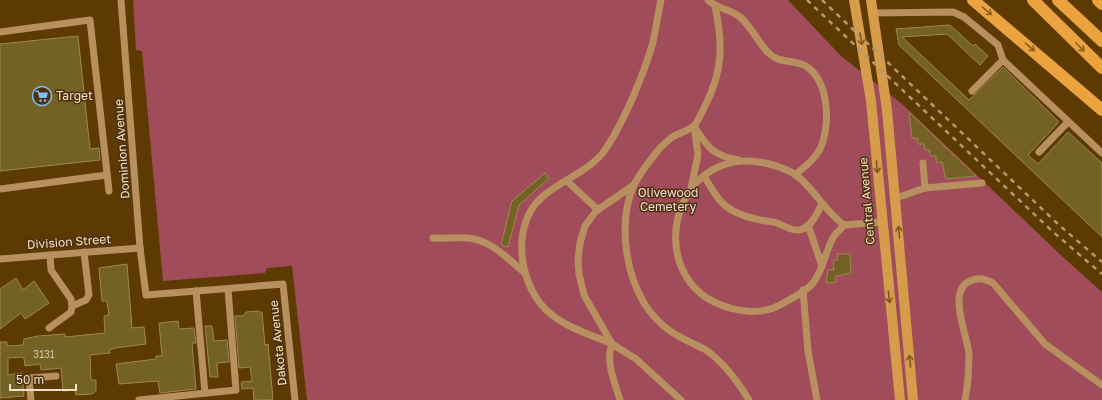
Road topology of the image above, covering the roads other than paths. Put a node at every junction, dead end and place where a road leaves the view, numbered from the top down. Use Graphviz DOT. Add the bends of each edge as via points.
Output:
graph roads {
  1 [pos="121,0"];
  2 [pos="660,0"];
  3 [pos="708,0"];
  4 [pos="854,0"];
  5 [pos="871,0"];
  6 [pos="973,0"];
  7 [pos="1033,0"];
  8 [pos="1058,0"];
  9 [pos="1098,0"];
  10 [pos="1102,4"];
  11 [pos="715,6"];
  12 [pos="873,13"];
  13 [pos="0,32"];
  14 [pos="1102,40"];
  15 [pos="1003,60"];
  16 [pos="1102,68"];
  17 [pos="972,91"];
  18 [pos="1102,110"];
  19 [pos="1068,122"];
  20 [pos="694,126"];
  21 [pos="1039,152"];
  22 [pos="1102,153"];
  23 [pos="745,161"];
  24 [pos="923,163"];
  25 [pos="107,175"];
  26 [pos="795,175"];
  27 [pos="704,176"];
  28 [pos="567,181"];
  29 [pos="982,183"];
  30 [pos="634,185"];
  31 [pos="690,188"];
  32 [pos="925,188"];
  33 [pos="0,189"];
  34 [pos="109,191"];
  35 [pos="896,198"];
  36 [pos="822,204"];
  37 [pos="598,210"];
  38 [pos="882,222"];
  39 [pos="808,225"];
  40 [pos="844,225"];
  41 [pos="432,238"];
  42 [pos="140,248"];
  43 [pos="84,252"];
  44 [pos="50,255"];
  45 [pos="0,259"];
  46 [pos="822,266"];
  47 [pos="525,273"];
  48 [pos="228,289"];
  49 [pos="803,290"];
  50 [pos="196,291"];
  51 [pos="72,306"];
  52 [pos="49,328"];
  53 [pos="612,344"];
  54 [pos="56,376"];
  55 [pos="1102,385"];
  56 [pos="205,393"];
  57 [pos="31,400"];
  58 [pos="139,400"];
  59 [pos="295,400"];
  60 [pos="620,400"];
  61 [pos="682,400"];
  62 [pos="749,400"];
  63 [pos="818,400"];
  64 [pos="900,400"];
  65 [pos="913,400"];
  66 [pos="965,400"];
  1 -- 42 [label="street, Dominion Avenue"];
  2 -- 28 [label="street" via="653,42 622,121 606,149 594,162"];
  3 -- 11 [label="street"];
  4 -- 38 [label="main road, Central Avenue, one-way" via="871,102"];
  5 -- 12 [label="main road"];
  6 -- 18 [label="highway, one-way"];
  7 -- 16 [label="highway, one-way"];
  8 -- 14 [label="highway"];
  9 -- 10 [label="highway"];
  11 -- 20 [label="street" via="721,32 717,77"];
  11 -- 26 [label="street" via="740,17 754,31 770,55 805,66 815,76 822,90 826,125 824,140 814,159"];
  12 -- 15 [label="street" via="953,12 998,45"];
  12 -- 35 [label="main road"];
  13 -- 25 [label="street" via="90,20"];
  15 -- 17 [label="street"];
  15 -- 19 [label="street"];
  19 -- 21 [label="street"];
  19 -- 22 [label="street"];
  20 -- 23 [label="street" via="710,150 718,155"];
  20 -- 30 [label="street" via="672,137 660,148"];
  20 -- 31 [label="street" via="698,154"];
  23 -- 26 [label="street" via="759,161"];
  23 -- 27 [label="street" via="730,163"];
  24 -- 32 [label="street"];
  25 -- 33 [label="street"];
  25 -- 34 [label="street"];
  26 -- 36 [label="street"];
  27 -- 31 [label="street"];
  27 -- 39 [label="street" via="721,203 729,210 795,230"];
  28 -- 37 [label="street"];
  28 -- 47 [label="street" via="543,196 532,207 525,222 521,243"];
  29 -- 32 [label="street"];
  30 -- 37 [label="street"];
  30 -- 62 [label="street" via="626,218 626,237 632,274 644,302 665,328 705,350 721,363"];
  31 -- 49 [label="street" via="676,217 681,266 690,284 717,305 749,312 779,306"];
  32 -- 35 [label="street"];
  65 -- 35 [label="main road, one-way"];
  36 -- 39 [label="street"];
  36 -- 40 [label="street"];
  37 -- 53 [label="street" via="586,226 580,243 579,274 584,295"];
  38 -- 40 [label="street"];
  38 -- 64 [label="main road, Central Avenue, one-way"];
  39 -- 46 [label="street"];
  40 -- 46 [label="street" via="834,235"];
  41 -- 47 [label="street" via="481,240"];
  42 -- 43 [label="street, Division Street"];
  42 -- 50 [label="street, Dominion Avenue" via="146,295"];
  43 -- 44 [label="street, Division Street"];
  43 -- 51 [label="street" via="89,295 86,300"];
  44 -- 45 [label="street, Division Street"];
  44 -- 51 [label="street" via="51,270 71,300"];
  46 -- 49 [label="street" via="812,284"];
  47 -- 53 [label="street" via="540,302 551,314 564,324"];
  48 -- 50 [label="street"];
  48 -- 56 [label="street" via="236,390"];
  48 -- 59 [label="street, Dakota Avenue" via="282,284"];
  49 -- 63 [label="street" via="808,350"];
  50 -- 56 [label="street"];
  51 -- 52 [label="street" via="71,312"];
  53 -- 60 [label="street" via="609,356 611,370"];
  53 -- 61 [label="street" via="636,359"];
  54 -- 57 [label="street" via="29,378"];
  55 -- 66 [label="street" via="1045,344 993,283 984,278 974,279 966,282 958,297 968,353"];
  56 -- 58 [label="street"];
}
